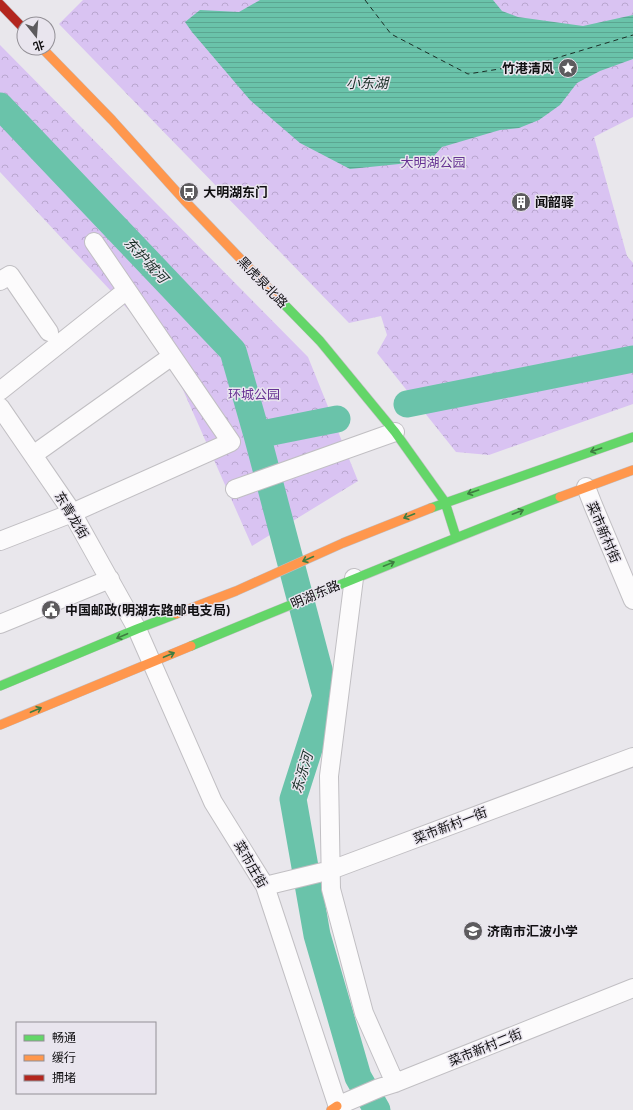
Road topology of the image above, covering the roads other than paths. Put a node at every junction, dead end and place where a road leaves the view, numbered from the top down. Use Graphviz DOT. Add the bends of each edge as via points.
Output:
graph roads {
  1 [pos="0,4"];
  2 [pos="16,21"];
  3 [pos="50,56"];
  4 [pos="94,242"];
  5 [pos="0,281"];
  6 [pos="127,290"];
  7 [pos="49,332"];
  8 [pos="172,356"];
  9 [pos="0,391"];
  10 [pos="0,406"];
  11 [pos="394,432"];
  12 [pos="633,437"];
  13 [pos="33,456"];
  14 [pos="633,470"];
  15 [pos="586,486"];
  16 [pos="236,489"];
  17 [pos="445,502"];
  18 [pos="72,513"];
  19 [pos="456,536"];
  20 [pos="0,541"];
  21 [pos="353,578"];
  22 [pos="110,580"];
  23 [pos="633,600"];
  24 [pos="0,624"];
  25 [pos="137,629"];
  26 [pos="152,662"];
  27 [pos="0,686"];
  28 [pos="0,726"];
  29 [pos="633,757"];
  30 [pos="327,871"];
  31 [pos="272,884"];
  32 [pos="633,988"];
  33 [pos="387,1085"];
  34 [pos="336,1109"];
  1 -- 2 [label="main road"];
  3 -- 11 [label="main road, 黑虎泉北路" via="320,341"];
  4 -- 6 [label="street"];
  5 -- 7 [label="street" via="10,275"];
  6 -- 8 [label="street"];
  6 -- 9 [label="street"];
  8 -- 13 [label="street"];
  8 -- 18 [label="street" via="231,442"];
  10 -- 13 [label="street, 东青龙街"];
  11 -- 16 [label="street"];
  11 -- 17 [label="main road, 黑虎泉北路"];
  12 -- 17 [label="main road, one-way"];
  13 -- 18 [label="street, 东青龙街"];
  14 -- 15 [label="main road, 明湖东路"];
  19 -- 15 [label="main road, 明湖东路, one-way"];
  15 -- 23 [label="street, 菜市新村街"];
  17 -- 19 [label="main road, 黑虎泉北路"];
  17 -- 25 [label="main road, one-way" via="343,543 236,591"];
  18 -- 20 [label="street"];
  18 -- 22 [label="street, 东青龙街"];
  21 -- 19 [label="main road, 明湖东路, one-way"];
  26 -- 21 [label="main road, 明湖东路, one-way"];
  21 -- 30 [label="street" via="329,776"];
  22 -- 24 [label="street"];
  22 -- 25 [label="street, 东青龙街"];
  25 -- 26 [label="street, 菜市庄街"];
  25 -- 27 [label="main road, one-way"];
  28 -- 26 [label="main road, 明湖东路, one-way"];
  26 -- 31 [label="street, 菜市庄街" via="213,802"];
  29 -- 30 [label="street, 菜市新村一街"];
  30 -- 31 [label="street, 菜市新村一街"];
  30 -- 33 [label="street" via="364,1013"];
  31 -- 34 [label="street, 菜市庄街"];
  32 -- 33 [label="street, 菜市新村二街"];
  33 -- 34 [label="street, 菜市新村二街"];
}
